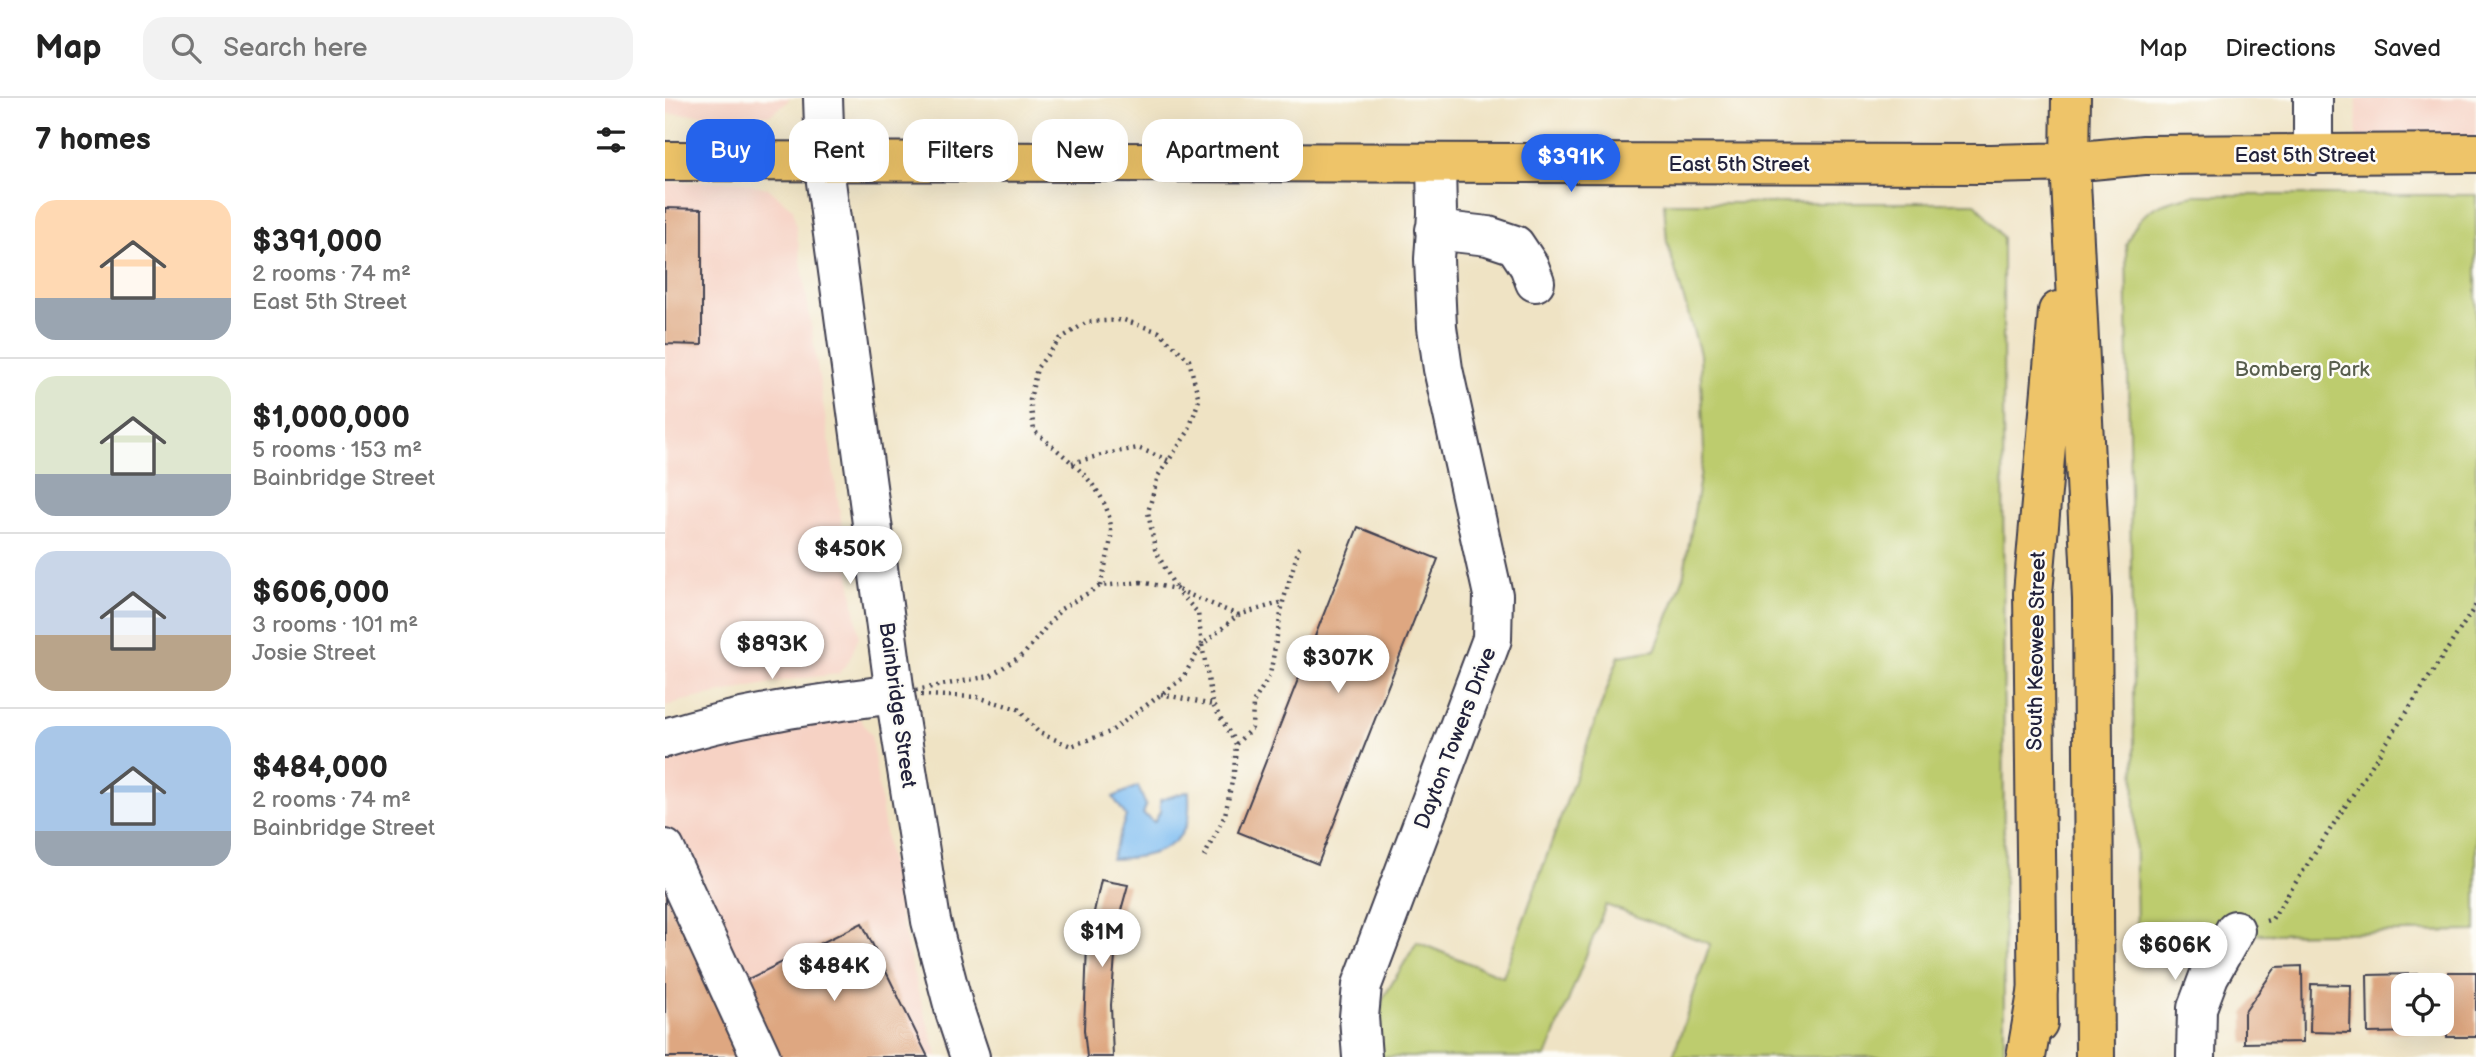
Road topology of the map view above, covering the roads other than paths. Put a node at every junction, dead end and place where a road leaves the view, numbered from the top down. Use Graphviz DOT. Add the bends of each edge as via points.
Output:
graph roads {
  1 [pos="823,98"];
  2 [pos="2071,98"];
  3 [pos="2313,98"];
  4 [pos="823,119"];
  5 [pos="2476,153"];
  6 [pos="2313,155"];
  7 [pos="665,161"];
  8 [pos="789,161"];
  9 [pos="889,161"];
  10 [pos="2070,162"];
  11 [pos="1436,164"];
  12 [pos="827,182"];
  13 [pos="1435,230"];
  14 [pos="1535,282"];
  15 [pos="895,694"];
  16 [pos="665,738"];
  17 [pos="665,849"];
  18 [pos="2235,930"];
  19 [pos="2038,988"];
  20 [pos="761,1057"];
  21 [pos="970,1057"];
  22 [pos="1362,1057"];
  23 [pos="2026,1057"];
  24 [pos="2038,1057"];
  25 [pos="2095,1057"];
  26 [pos="2196,1057"];
  1 -- 4 [label="street, Bainbridge Street"];
  2 -- 10 [label="main road, South Keowee Street"];
  3 -- 6 [label="street"];
  5 -- 6 [label="main road, East 5th Street"];
  6 -- 10 [label="main road, East 5th Street" via="2144,155"];
  7 -- 8 [label="main road, East 5th Street"];
  9 -- 11 [label="main road, East 5th Street"];
  10 -- 11 [label="main road, East 5th Street"];
  10 -- 19 [label="main road, South Keowee Street" via="2033,593"];
  10 -- 25 [label="main road, South Keowee Street" via="2092,599"];
  11 -- 13 [label="street, Dayton Towers Drive"];
  12 -- 15 [label="street, Bainbridge Street"];
  13 -- 14 [label="street" via="1515,244"];
  13 -- 22 [label="street, Dayton Towers Drive" via="1437,327 1493,595 1492,639 1362,985"];
  15 -- 16 [label="street" via="802,706"];
  15 -- 21 [label="street, Bainbridge Street" via="931,921"];
  17 -- 20 [label="street"];
  18 -- 26 [label="street" via="2197,1008"];
  19 -- 23 [label="main road"];
  19 -- 24 [label="main road, South Keowee Street"];
}
